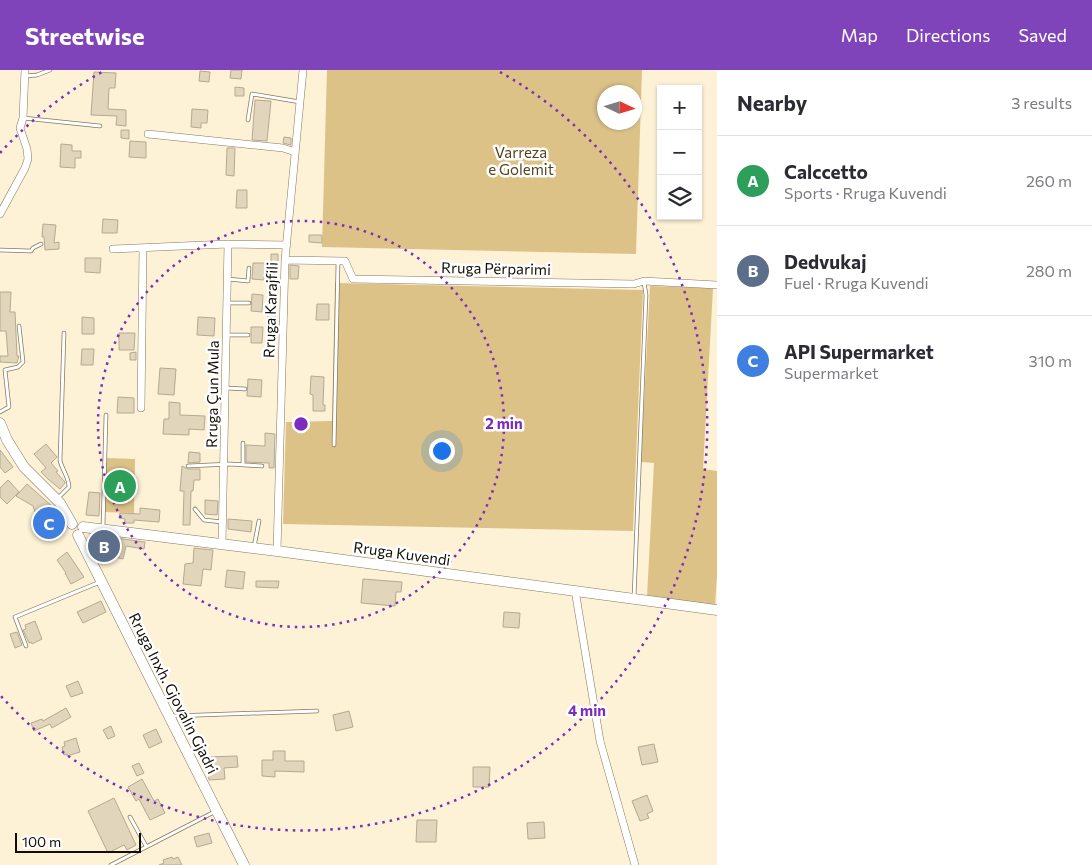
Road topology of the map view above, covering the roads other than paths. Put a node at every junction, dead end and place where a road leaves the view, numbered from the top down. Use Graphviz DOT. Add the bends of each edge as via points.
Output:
graph roads {
  1 [pos="50,70"];
  2 [pos="303,70"];
  3 [pos="25,73"];
  4 [pos="300,102"];
  5 [pos="23,118"];
  6 [pos="248,120"];
  7 [pos="100,126"];
  8 [pos="148,134"];
  9 [pos="295,152"];
  10 [pos="0,214"];
  11 [pos="41,244"];
  12 [pos="228,244"];
  13 [pos="287,245"];
  14 [pos="144,248"];
  15 [pos="113,249"];
  16 [pos="0,250"];
  17 [pos="285,260"];
  18 [pos="338,261"];
  19 [pos="249,268"];
  20 [pos="228,279"];
  21 [pos="644,281"];
  22 [pos="717,285"];
  23 [pos="227,303"];
  24 [pos="249,303"];
  25 [pos="19,326"];
  26 [pos="64,333"];
  27 [pos="226,335"];
  28 [pos="248,335"];
  29 [pos="225,388"];
  30 [pos="245,390"];
  31 [pos="141,408"];
  32 [pos="0,412"];
  33 [pos="106,415"];
  34 [pos="0,423"];
  35 [pos="243,443"];
  36 [pos="334,445"];
  37 [pos="224,465"];
  38 [pos="243,465"];
  39 [pos="188,466"];
  40 [pos="262,466"];
  41 [pos="56,500"];
  42 [pos="195,509"];
  43 [pos="259,521"];
  44 [pos="223,522"];
  45 [pos="103,530"];
  46 [pos="80,531"];
  47 [pos="222,545"];
  48 [pos="254,548"];
  49 [pos="277,551"];
  50 [pos="101,581"];
  51 [pos="574,590"];
  52 [pos="634,599"];
  53 [pos="717,610"];
  54 [pos="26,646"];
  55 [pos="317,712"];
  56 [pos="169,716"];
  57 [pos="216,810"];
  58 [pos="130,817"];
  59 [pos="146,846"];
  60 [pos="112,865"];
  61 [pos="244,865"];
  62 [pos="635,865"];
  1 -- 3 [label="lane" via="37,75"];
  2 -- 4 [label="street, Rruga Karajfili"];
  3 -- 5 [label="street"];
  4 -- 6 [label="lane" via="252,94"];
  4 -- 9 [label="street, Rruga Karajfili"];
  5 -- 7 [label="lane"];
  5 -- 10 [label="street" via="20,128 28,159"];
  8 -- 9 [label="street" via="283,148"];
  9 -- 13 [label="street, Rruga Karajfili"];
  11 -- 16 [label="lane" via="31,251"];
  12 -- 13 [label="street"];
  12 -- 14 [label="street"];
  12 -- 20 [label="street, Rruga Çun Mula"];
  13 -- 17 [label="street, Rruga Karajfili"];
  14 -- 15 [label="street"];
  14 -- 31 [label="street"];
  17 -- 18 [label="street"];
  17 -- 49 [label="street, Rruga Karajfili"];
  18 -- 21 [label="street, Rruga Përparimi" via="345,261 353,279 605,284"];
  18 -- 36 [label="lane"];
  19 -- 20 [label="lane" via="248,281"];
  20 -- 23 [label="street, Rruga Çun Mula"];
  21 -- 22 [label="street, Rruga Përparimi"];
  21 -- 52 [label="lane"];
  23 -- 24 [label="lane"];
  23 -- 27 [label="street, Rruga Çun Mula"];
  25 -- 32 [label="lane" via="23,362 18,367 5,370 9,407"];
  26 -- 41 [label="lane" via="60,461 69,480 68,487"];
  27 -- 28 [label="lane"];
  27 -- 29 [label="street, Rruga Çun Mula"];
  29 -- 30 [label="lane"];
  29 -- 37 [label="street, Rruga Çun Mula"];
  33 -- 45 [label="lane"];
  34 -- 41 [label="street" via="24,468"];
  35 -- 38 [label="lane"];
  37 -- 38 [label="lane"];
  37 -- 39 [label="lane"];
  37 -- 44 [label="street, Rruga Çun Mula"];
  38 -- 40 [label="lane"];
  41 -- 46 [label="street, Rruga Inxh. Gjovalin Gjadri" via="72,524 71,532"];
  42 -- 44 [label="lane" via="204,520"];
  43 -- 48 [label="lane"];
  44 -- 47 [label="street, Rruga Çun Mula"];
  45 -- 46 [label="street, Rruga Kuvendi"];
  45 -- 47 [label="street, Rruga Kuvendi"];
  46 -- 50 [label="street, Rruga Inxh. Gjovalin Gjadri"];
  47 -- 48 [label="street, Rruga Kuvendi"];
  48 -- 49 [label="street, Rruga Kuvendi"];
  49 -- 51 [label="street, Rruga Kuvendi"];
  50 -- 54 [label="lane" via="15,617"];
  50 -- 56 [label="street, Rruga Inxh. Gjovalin Gjadri"];
  51 -- 52 [label="street, Rruga Kuvendi"];
  51 -- 62 [label="street" via="600,742"];
  52 -- 53 [label="street, Rruga Kuvendi"];
  55 -- 56 [label="lane"];
  56 -- 57 [label="street, Rruga Inxh. Gjovalin Gjadri"];
  57 -- 59 [label="lane"];
  57 -- 61 [label="street, Rruga Inxh. Gjovalin Gjadri"];
  58 -- 59 [label="lane"];
  59 -- 60 [label="lane"];
}
